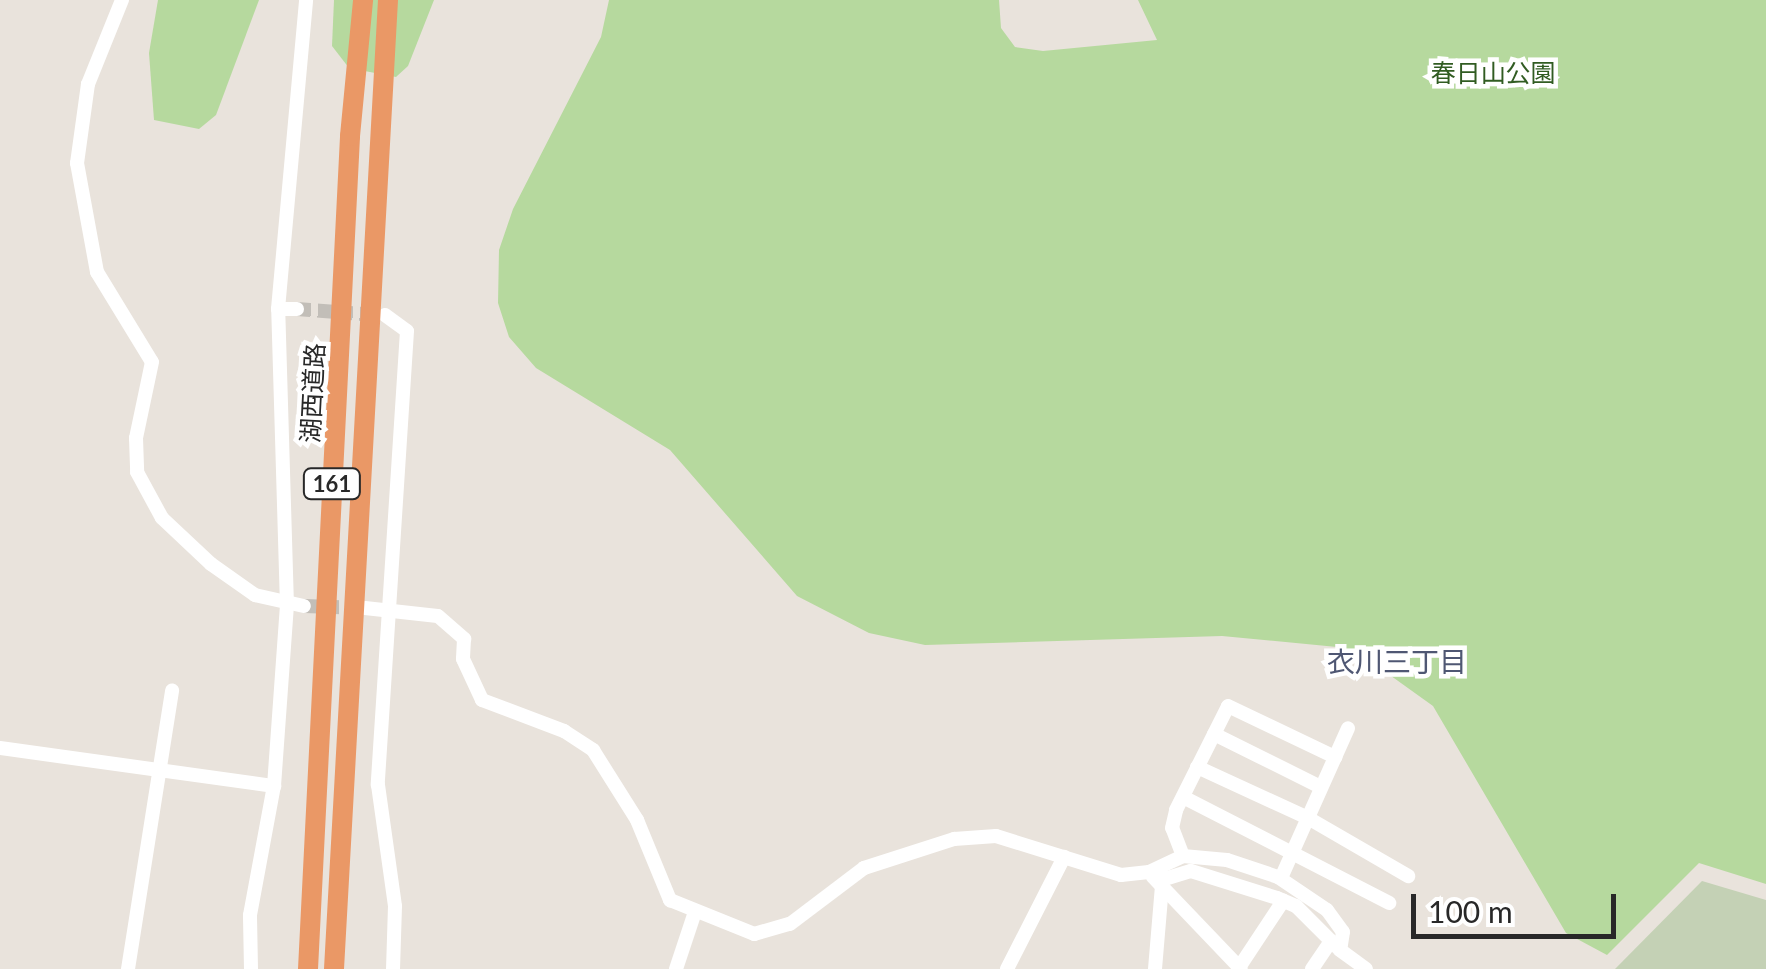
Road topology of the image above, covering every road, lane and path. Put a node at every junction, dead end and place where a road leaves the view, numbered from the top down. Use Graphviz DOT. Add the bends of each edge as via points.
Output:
graph roads {
  1 [pos="122,0"];
  2 [pos="306,0"];
  3 [pos="364,0"];
  4 [pos="388,0"];
  5 [pos="278,309"];
  6 [pos="297,310"];
  7 [pos="384,315"];
  8 [pos="287,606"];
  9 [pos="304,606"];
  10 [pos="366,608"];
  11 [pos="388,610"];
  12 [pos="172,690"];
  13 [pos="1348,728"];
  14 [pos="1214,734"];
  15 [pos="0,748"];
  16 [pos="1335,757"];
  17 [pos="1197,767"];
  18 [pos="161,770"];
  19 [pos="274,786"];
  20 [pos="1322,787"];
  21 [pos="1183,797"];
  22 [pos="1308,818"];
  23 [pos="1294,849"];
  24 [pos="1183,856"];
  25 [pos="1064,858"];
  26 [pos="1408,876"];
  27 [pos="1281,878"];
  28 [pos="1156,880"];
  29 [pos="1284,901"];
  30 [pos="1389,903"];
  31 [pos="695,912"];
  32 [pos="1336,945"];
  33 [pos="1239,968"];
  34 [pos="128,969"];
  35 [pos="251,969"];
  36 [pos="308,969"];
  37 [pos="334,969"];
  38 [pos="393,969"];
  39 [pos="676,969"];
  40 [pos="1008,969"];
  41 [pos="1155,969"];
  42 [pos="1312,969"];
  43 [pos="1366,969"];
  1 -- 8 [label="street" via="88,84 77,163 97,272 148,345 152,362 136,438 137,472 162,518 187,544 255,596"];
  2 -- 5 [label="street"];
  3 -- 36 [label="highway, 湖西道路 / 161" via="350,136"];
  4 -- 37 [label="highway, 161"];
  5 -- 6 [label="street"];
  5 -- 8 [label="street"];
  7 -- 11 [label="street" via="407,332"];
  8 -- 9 [label="street"];
  8 -- 19 [label="street"];
  10 -- 11 [label="street"];
  11 -- 31 [label="street" via="438,616 464,639 463,658 482,700 549,724 593,750 637,820 664,891"];
  11 -- 38 [label="street" via="378,785 395,906"];
  12 -- 18 [label="street"];
  13 -- 16 [label="street"];
  14 -- 16 [label="street" via="1228,706"];
  14 -- 17 [label="street"];
  14 -- 20 [label="street"];
  15 -- 18 [label="street"];
  16 -- 20 [label="street"];
  17 -- 21 [label="street"];
  17 -- 22 [label="street"];
  18 -- 19 [label="street"];
  18 -- 34 [label="street"];
  19 -- 35 [label="street" via="250,915"];
  20 -- 22 [label="street"];
  21 -- 23 [label="street"];
  21 -- 24 [label="street" via="1172,828"];
  22 -- 23 [label="street"];
  22 -- 26 [label="street"];
  23 -- 27 [label="street"];
  23 -- 30 [label="street"];
  24 -- 27 [label="street" via="1226,860"];
  24 -- 28 [label="street"];
  25 -- 28 [label="street"];
  25 -- 31 [label="street" via="996,836 954,839 864,868 769,933 754,934"];
  25 -- 40 [label="street"];
  27 -- 32 [label="street" via="1327,910 1343,932"];
  28 -- 29 [label="street" via="1191,871"];
  28 -- 33 [label="street"];
  28 -- 41 [label="street"];
  29 -- 32 [label="street"];
  29 -- 33 [label="street"];
  31 -- 39 [label="street"];
  32 -- 42 [label="street"];
  32 -- 43 [label="street"];
}
